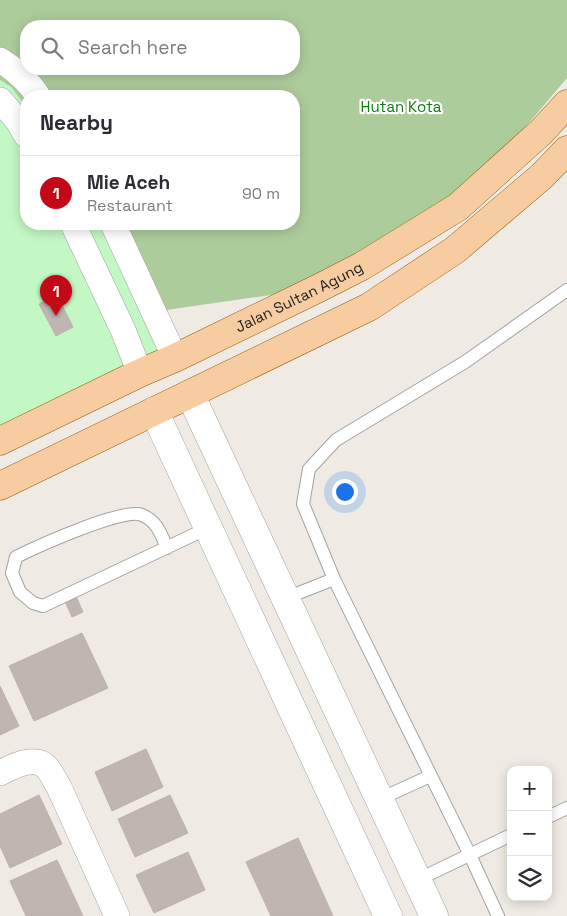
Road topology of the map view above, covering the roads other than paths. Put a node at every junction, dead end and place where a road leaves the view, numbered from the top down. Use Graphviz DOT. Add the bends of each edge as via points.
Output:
graph roads {
  1 [pos="0,60"];
  2 [pos="20,74"];
  3 [pos="22,75"];
  4 [pos="34,90"];
  5 [pos="0,100"];
  6 [pos="567,104"];
  7 [pos="20,124"];
  8 [pos="567,150"];
  9 [pos="76,230"];
  10 [pos="116,230"];
  11 [pos="567,290"];
  12 [pos="175,358"];
  13 [pos="140,373"];
  14 [pos="190,394"];
  15 [pos="154,411"];
  16 [pos="0,440"];
  17 [pos="0,486"];
  18 [pos="208,528"];
  19 [pos="167,548"];
  20 [pos="334,579"];
  21 [pos="286,598"];
  22 [pos="0,773"];
  23 [pos="430,776"];
  24 [pos="380,799"];
  25 [pos="567,808"];
  26 [pos="552,815"];
  27 [pos="507,837"];
  28 [pos="470,855"];
  29 [pos="417,880"];
  30 [pos="117,916"];
  31 [pos="388,916"];
  32 [pos="434,916"];
  33 [pos="498,916"];
  1 -- 2 [label="street"];
  3 -- 4 [label="street"];
  5 -- 7 [label="street"];
  6 -- 12 [label="main road, Jalan Sultan Agung" via="458,207 362,266"];
  8 -- 14 [label="main road" via="542,176 455,250 369,306"];
  9 -- 13 [label="street"];
  10 -- 12 [label="street"];
  11 -- 20 [label="lane" via="465,362 336,440 309,469 302,504"];
  12 -- 13 [label="main road, Jalan Sultan Agung"];
  13 -- 16 [label="main road, Jalan Sultan Agung"];
  14 -- 15 [label="main road"];
  14 -- 21 [label="street"];
  15 -- 17 [label="main road"];
  15 -- 18 [label="street"];
  18 -- 19 [label="lane"];
  18 -- 31 [label="street"];
  19 -- 19 [label="lane" via="43,606 33,604 20,592 12,573 16,558 38,546 121,515 141,514 153,522"];
  20 -- 21 [label="lane"];
  20 -- 23 [label="lane"];
  21 -- 24 [label="street"];
  22 -- 30 [label="street" via="18,764 37,762 47,767"];
  23 -- 24 [label="lane"];
  23 -- 28 [label="lane"];
  24 -- 29 [label="street"];
  25 -- 26 [label="lane"];
  27 -- 28 [label="lane"];
  28 -- 29 [label="lane"];
  28 -- 33 [label="lane"];
  29 -- 32 [label="street"];
}
